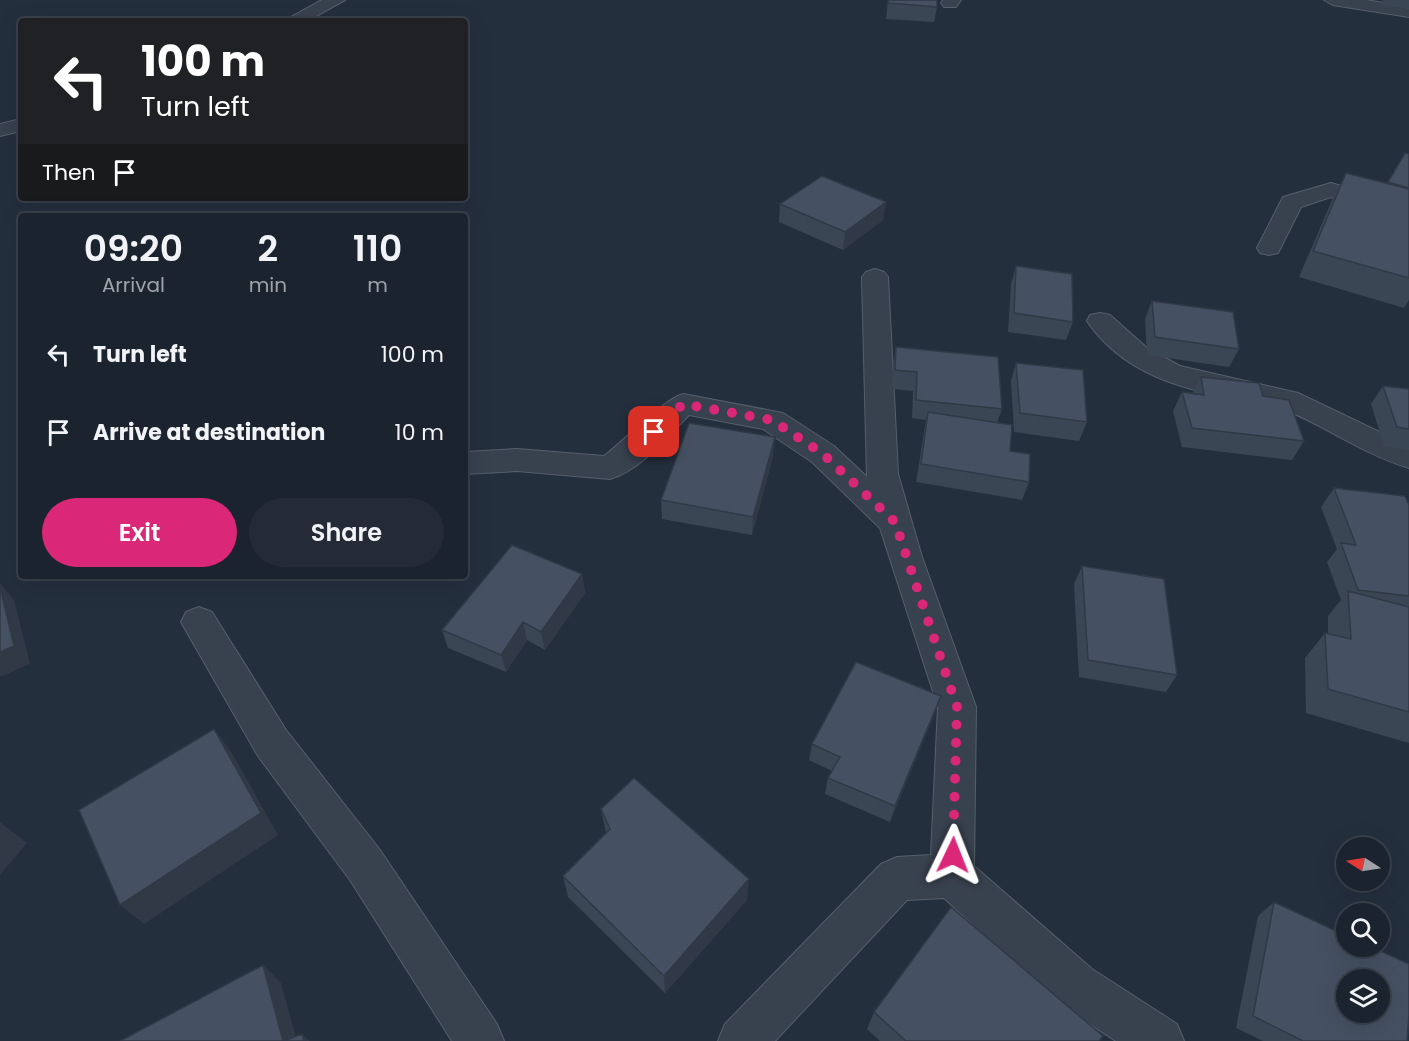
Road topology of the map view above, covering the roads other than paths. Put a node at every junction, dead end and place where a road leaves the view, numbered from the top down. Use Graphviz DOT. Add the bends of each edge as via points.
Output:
graph roads {
  1 [pos="336,0"];
  2 [pos="1333,0"];
  3 [pos="1409,12"];
  4 [pos="299,18"];
  5 [pos="18,126"];
  6 [pos="0,130"];
  7 [pos="1409,214"];
  8 [pos="1269,248"];
  9 [pos="875,277"];
  10 [pos="1100,321"];
  11 [pos="1409,457"];
  12 [pos="468,463"];
  13 [pos="895,522"];
  14 [pos="199,622"];
  15 [pos="952,876"];
  16 [pos="480,1041"];
  17 [pos="742,1041"];
  18 [pos="1160,1041"];
  1 -- 4 [label="street"];
  2 -- 3 [label="street"];
  5 -- 6 [label="street"];
  7 -- 8 [label="street" via="1331,190 1291,202"];
  9 -- 13 [label="street" via="882,474"];
  10 -- 11 [label="street" via="1145,360 1182,377 1243,388 1300,405 1343,429"];
  12 -- 13 [label="street" via="517,460 610,468 640,446 683,404 772,420 823,454"];
  13 -- 15 [label="street" via="957,707"];
  14 -- 16 [label="street" via="272,743 365,865"];
  15 -- 17 [label="street" via="897,879"];
  15 -- 18 [label="street" via="1075,986"];
}
